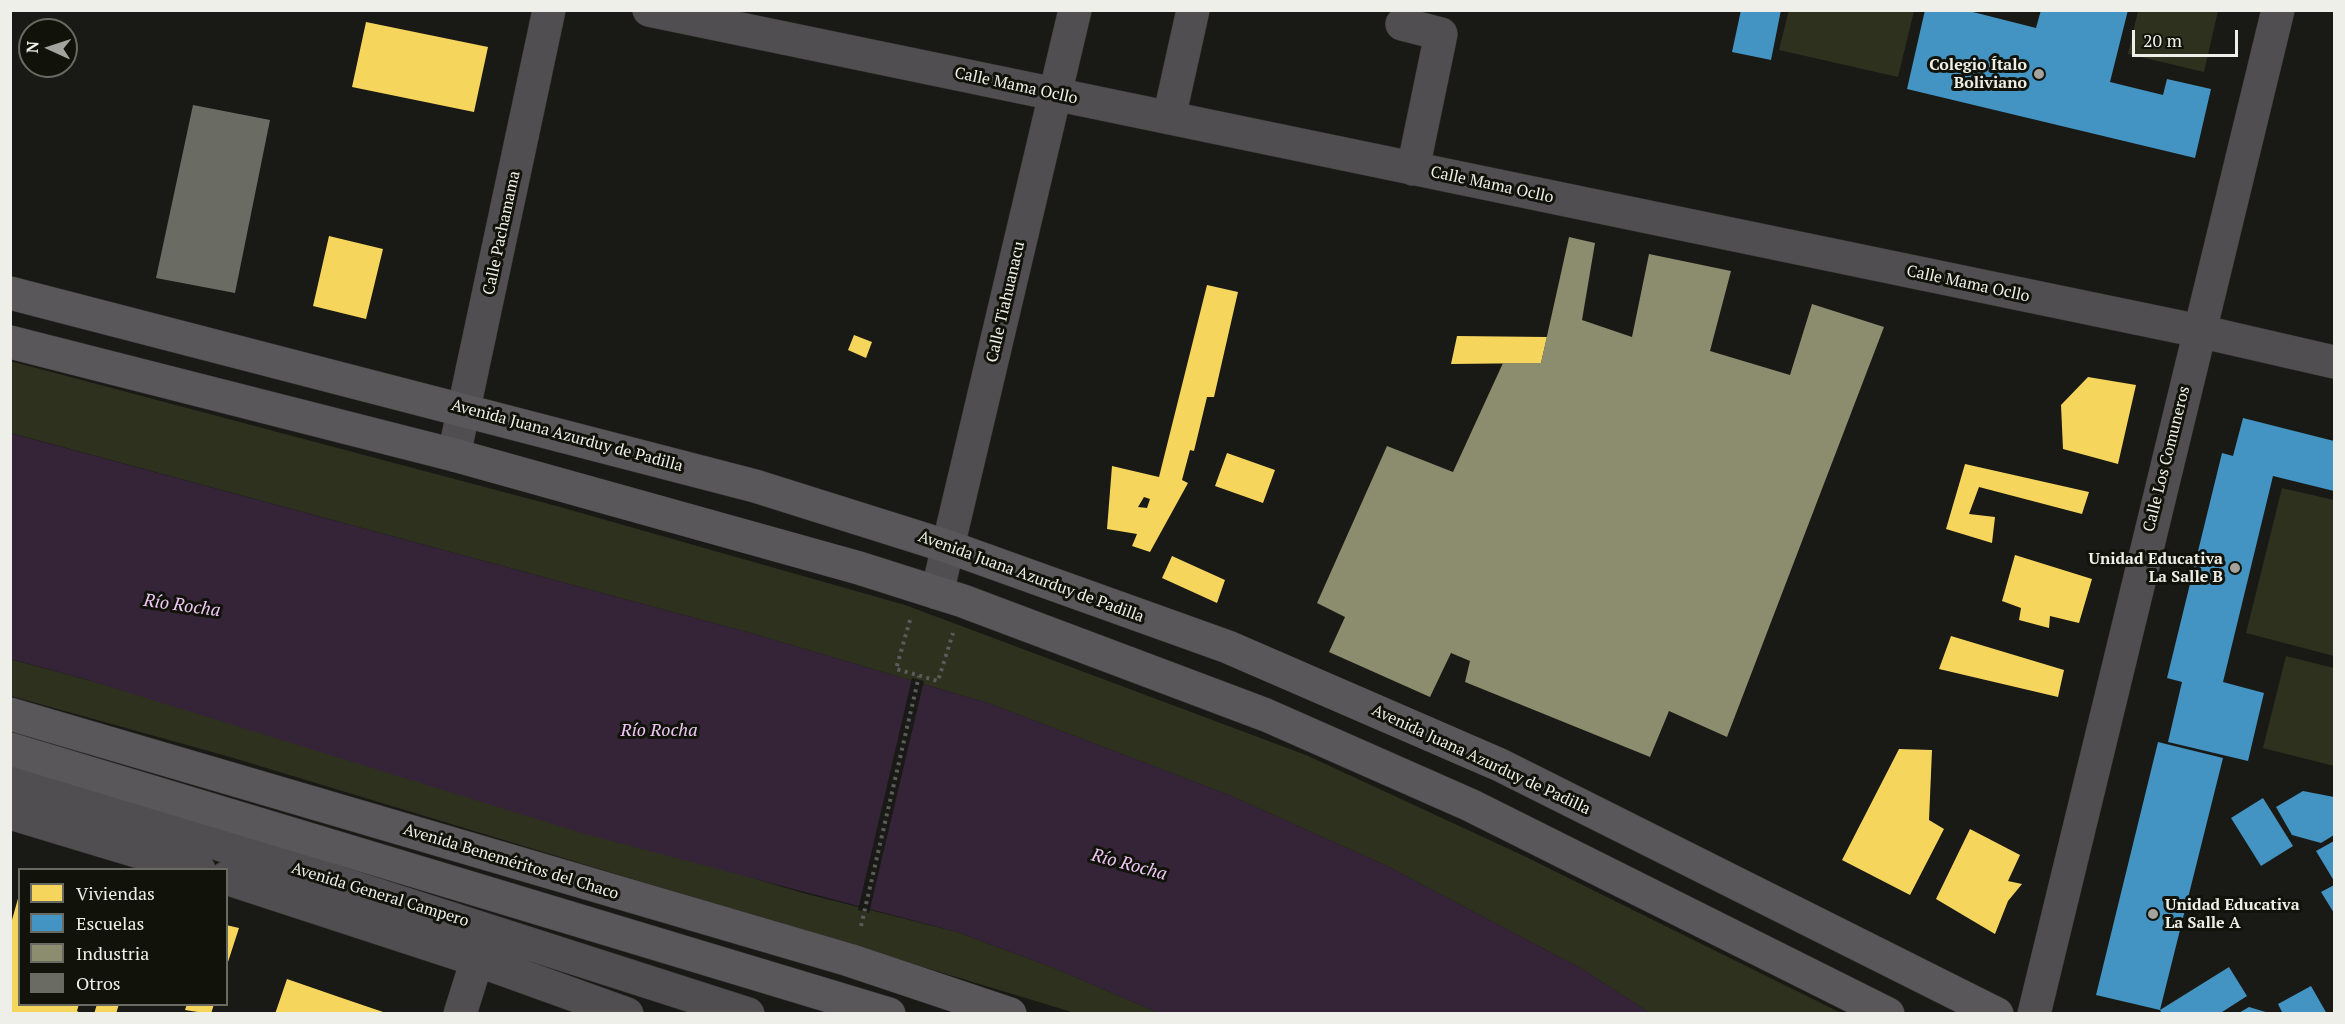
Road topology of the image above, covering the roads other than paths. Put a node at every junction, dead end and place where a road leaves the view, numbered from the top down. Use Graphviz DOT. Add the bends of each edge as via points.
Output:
graph roads {
  1 [pos="549,10"];
  2 [pos="649,10"];
  3 [pos="1075,10"];
  4 [pos="1193,10"];
  5 [pos="2277,10"];
  6 [pos="1402,24"];
  7 [pos="1055,94"];
  8 [pos="1169,118"];
  9 [pos="1413,169"];
  10 [pos="10,294"];
  11 [pos="2199,331"];
  12 [pos="10,342"];
  13 [pos="2334,362"];
  14 [pos="465,409"];
  15 [pos="454,455"];
  16 [pos="949,547"];
  17 [pos="937,593"];
  18 [pos="10,714"];
  19 [pos="10,749"];
  20 [pos="10,782"];
  21 [pos="10,813"];
  22 [pos="192,868"];
  23 [pos="228,880"];
  24 [pos="477,960"];
  25 [pos="460,1014"];
  26 [pos="627,1014"];
  27 [pos="748,1014"];
  28 [pos="889,1014"];
  29 [pos="1010,1014"];
  30 [pos="1888,1014"];
  31 [pos="1997,1014"];
  32 [pos="2034,1014"];
  1 -- 14 [label="street, Calle Pachamama"];
  2 -- 7 [label="street, Calle Mama Ocllo"];
  3 -- 7 [label="street, Calle Tiahuanacu"];
  4 -- 8 [label="street"];
  5 -- 11 [label="street, Calle Los Comuneros"];
  6 -- 9 [label="street" via="1441,34"];
  7 -- 8 [label="street, Calle Mama Ocllo"];
  7 -- 16 [label="street, Calle Tiahuanacu"];
  8 -- 9 [label="street, Calle Mama Ocllo"];
  9 -- 11 [label="street, Calle Mama Ocllo"];
  10 -- 14 [label="main road, Avenida Juana Azurduy de Padilla"];
  11 -- 13 [label="street, Calle Mama Ocllo"];
  11 -- 32 [label="street, Calle Los Comuneros"];
  12 -- 15 [label="main road"];
  14 -- 15 [label="street, Calle Pachamama"];
  14 -- 16 [label="main road, Avenida Juana Azurduy de Padilla" via="755,486"];
  15 -- 17 [label="main road"];
  16 -- 17 [label="street, Calle Tiahuanacu"];
  16 -- 31 [label="main road, Avenida Juana Azurduy de Padilla" via="1228,647 1500,765"];
  17 -- 30 [label="main road" via="1298,729 1470,805"];
  18 -- 29 [label="main road, Avenida Beneméritos del Chaco" via="849,960"];
  19 -- 28 [label="main road, Avenida Beneméritos del Chaco"];
  20 -- 27 [label="street, Avenida General Campero" via="144,820"];
  21 -- 22 [label="street"];
  23 -- 24 [label="street, Avenida General Campero"];
  24 -- 25 [label="street"];
  24 -- 26 [label="street, Avenida General Campero"];
}
